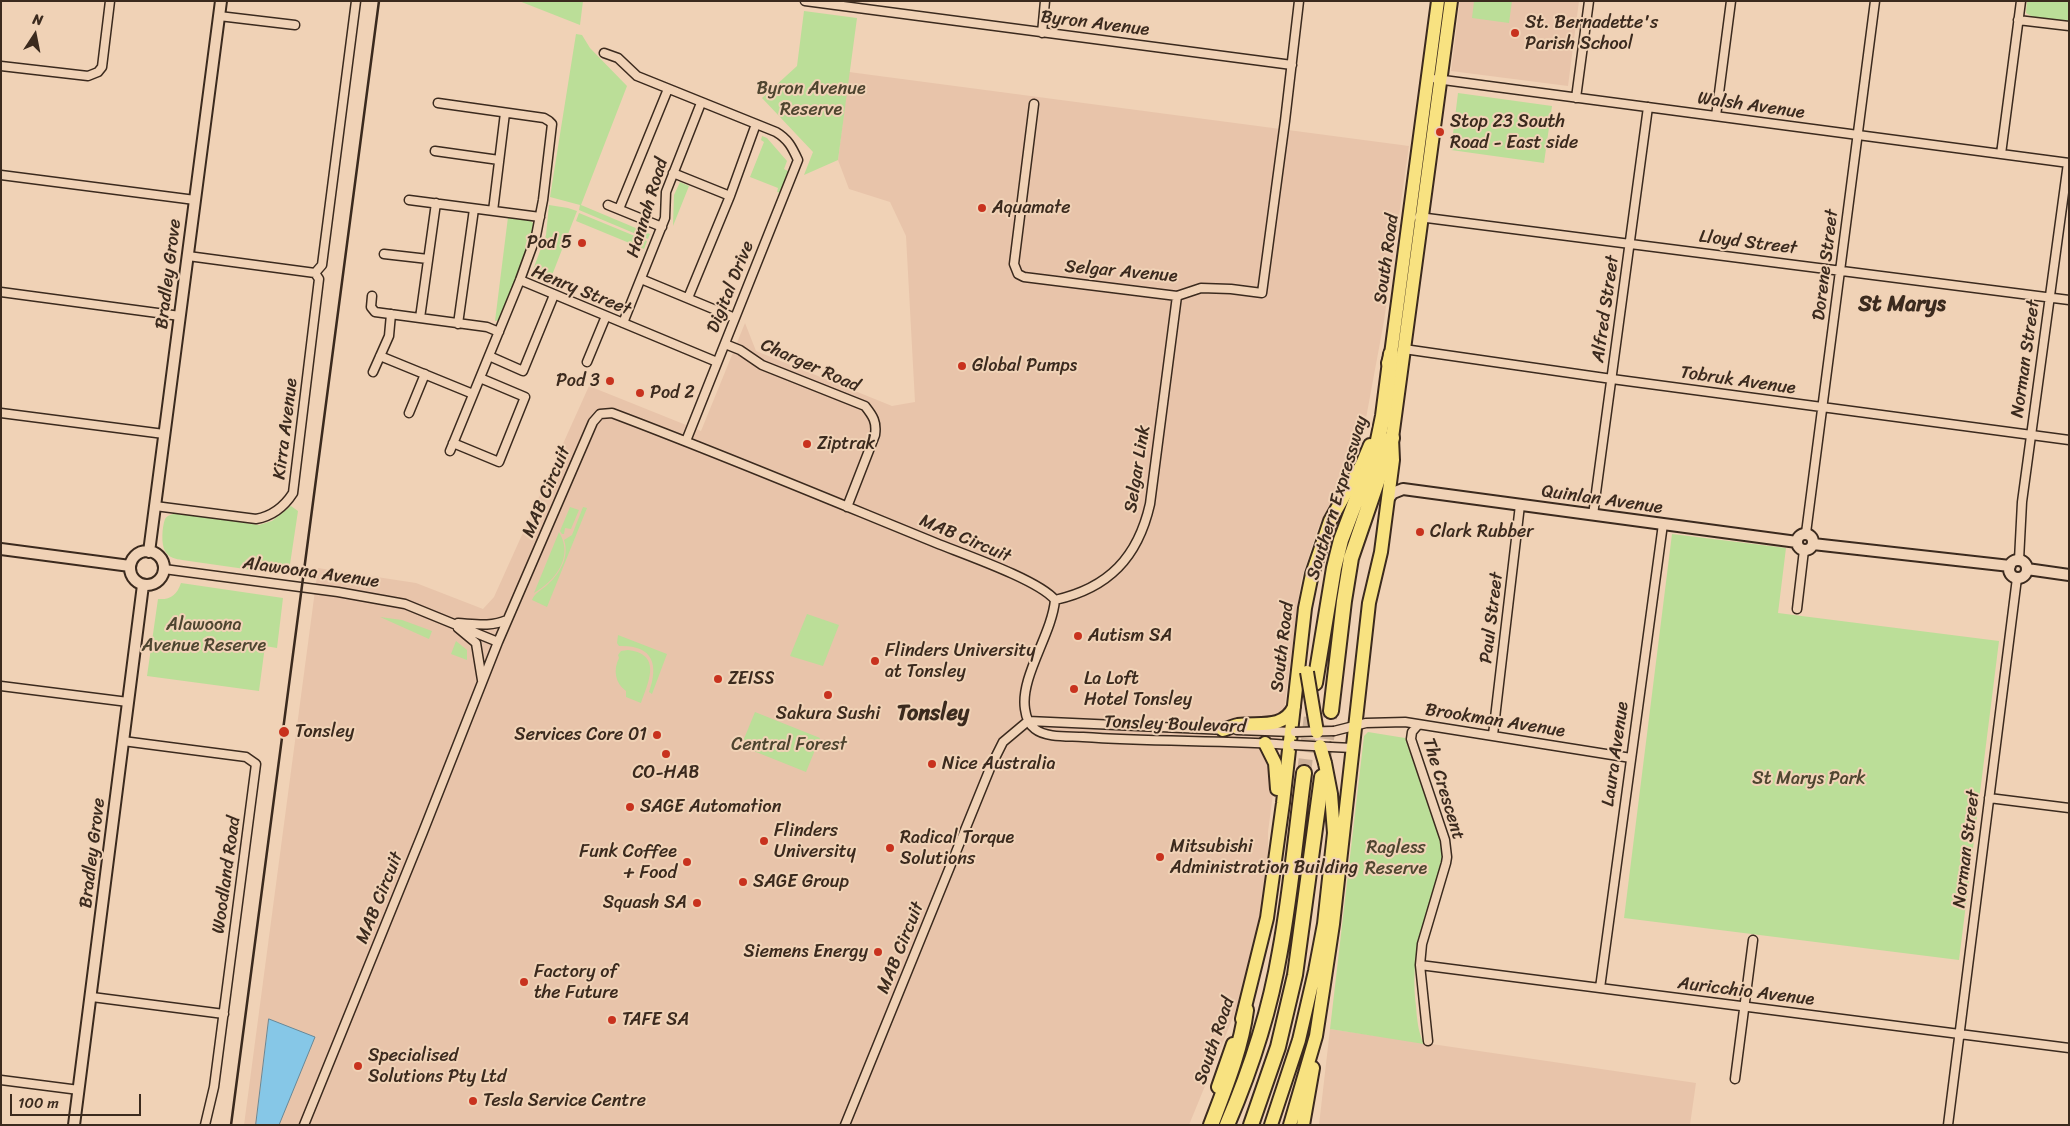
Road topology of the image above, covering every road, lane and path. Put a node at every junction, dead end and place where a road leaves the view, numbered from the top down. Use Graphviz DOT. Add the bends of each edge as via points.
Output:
graph roads {
  1 [pos="110,1"];
  2 [pos="221,1"];
  3 [pos="356,1"];
  4 [pos="805,1"];
  5 [pos="1045,1"];
  6 [pos="1300,1"];
  7 [pos="1438,1"];
  8 [pos="1451,1"];
  9 [pos="1589,1"];
  10 [pos="1731,1"];
  11 [pos="1875,1"];
  12 [pos="2020,1"];
  13 [pos="219,16"];
  14 [pos="2018,20"];
  15 [pos="295,25"];
  16 [pos="2069,26"];
  17 [pos="1042,33"];
  18 [pos="604,53"];
  19 [pos="1292,65"];
  20 [pos="1,66"];
  21 [pos="1435,79"];
  22 [pos="668,89"];
  23 [pos="1576,98"];
  24 [pos="438,103"];
  25 [pos="701,103"];
  26 [pos="1034,104"];
  27 [pos="1648,107"];
  28 [pos="505,113"];
  29 [pos="1716,116"];
  30 [pos="756,124"];
  31 [pos="1858,135"];
  32 [pos="434,152"];
  33 [pos="2001,154"];
  34 [pos="499,160"];
  35 [pos="2069,163"];
  36 [pos="673,173"];
  37 [pos="1,174"];
  38 [pos="730,196"];
  39 [pos="195,200"];
  40 [pos="410,200"];
  41 [pos="436,204"];
  42 [pos="608,205"];
  43 [pos="474,209"];
  44 [pos="619,209"];
  45 [pos="493,211"];
  46 [pos="1417,216"];
  47 [pos="540,217"];
  48 [pos="662,227"];
  49 [pos="1630,243"];
  50 [pos="384,254"];
  51 [pos="188,256"];
  52 [pos="428,259"];
  53 [pos="1840,270"];
  54 [pos="317,276"];
  55 [pos="641,279"];
  56 [pos="520,280"];
  57 [pos="1,292"];
  58 [pos="554,295"];
  59 [pos="372,296"];
  60 [pos="1177,296"];
  61 [pos="688,298"];
  62 [pos="2050,298"];
  63 [pos="2069,300"];
  64 [pos="391,314"];
  65 [pos="180,316"];
  66 [pos="606,316"];
  67 [pos="420,318"];
  68 [pos="735,318"];
  69 [pos="623,323"];
  70 [pos="458,324"];
  71 [pos="499,332"];
  72 [pos="725,344"];
  73 [pos="1398,351"];
  74 [pos="380,356"];
  75 [pos="489,356"];
  76 [pos="588,362"];
  77 [pos="717,362"];
  78 [pos="373,372"];
  79 [pos="425,374"];
  80 [pos="480,378"];
  81 [pos="1612,379"];
  82 [pos="473,394"];
  83 [pos="1822,407"];
  84 [pos="1,413"];
  85 [pos="410,413"];
  86 [pos="164,434"];
  87 [pos="2031,435"];
  88 [pos="1392,438"];
  89 [pos="2069,440"];
  90 [pos="686,441"];
  91 [pos="1391,474"];
  92 [pos="1403,490"];
  93 [pos="1388,498"];
  94 [pos="1520,505"];
  95 [pos="155,506"];
  96 [pos="848,507"];
  97 [pos="1592,515"];
  98 [pos="1663,524"];
  99 [pos="1806,534"];
  100 [pos="1797,542"];
  101 [pos="1814,544"];
  102 [pos="1,548"];
  103 [pos="1804,550"];
  104 [pos="149,552"];
  105 [pos="2019,560"];
  106 [pos="130,566"];
  107 [pos="2010,566"];
  108 [pos="164,569"];
  109 [pos="2027,569"];
  110 [pos="2069,575"];
  111 [pos="2017,578"];
  112 [pos="143,585"];
  113 [pos="1055,600"];
  114 [pos="1797,609"];
  115 [pos="508,620"];
  116 [pos="1304,620"];
  117 [pos="451,622"];
  118 [pos="498,642"];
  119 [pos="1311,678"];
  120 [pos="482,682"];
  121 [pos="1,686"];
  122 [pos="128,702"];
  123 [pos="1294,707"];
  124 [pos="1331,711"];
  125 [pos="1028,721"];
  126 [pos="1418,725"];
  127 [pos="1354,726"];
  128 [pos="1223,730"];
  129 [pos="1317,732"];
  130 [pos="1494,735"];
  131 [pos="1292,738"];
  132 [pos="123,741"];
  133 [pos="1265,744"];
  134 [pos="1326,746"];
  135 [pos="1353,748"];
  136 [pos="1631,758"];
  137 [pos="1304,773"];
  138 [pos="1322,777"];
  139 [pos="1989,798"];
  140 [pos="1282,803"];
  141 [pos="2069,808"];
  142 [pos="1753,940"];
  143 [pos="1420,965"];
  144 [pos="1600,988"];
  145 [pos="92,997"];
  146 [pos="1745,1007"];
  147 [pos="1246,1010"];
  148 [pos="224,1014"];
  149 [pos="1960,1034"];
  150 [pos="1316,1036"];
  151 [pos="1428,1041"];
  152 [pos="2069,1048"];
  153 [pos="1735,1079"];
  154 [pos="1,1080"];
  155 [pos="79,1090"];
  156 [pos="74,1125"];
  157 [pos="205,1125"];
  158 [pos="304,1125"];
  159 [pos="845,1125"];
  160 [pos="1204,1125"];
  161 [pos="1211,1125"];
  162 [pos="1227,1125"];
  163 [pos="1251,1125"];
  164 [pos="1271,1125"];
  165 [pos="1290,1125"];
  166 [pos="1303,1125"];
  167 [pos="1948,1125"];
  1 -- 20 [label="street" via="102,67 94,75"];
  2 -- 13 [label="street, Bradley Grove"];
  3 -- 54 [label="street, Kirra Avenue" via="322,264"];
  4 -- 17 [label="street, Byron Avenue"];
  5 -- 17 [label="street"];
  6 -- 19 [label="street"];
  7 -- 21 [label="highway, South Road"];
  8 -- 21 [label="highway, South Road"];
  9 -- 23 [label="street"];
  10 -- 29 [label="street"];
  11 -- 31 [label="street, Dorene Street"];
  12 -- 14 [label="street"];
  13 -- 15 [label="street"];
  13 -- 39 [label="street, Bradley Grove"];
  14 -- 16 [label="street"];
  14 -- 33 [label="street"];
  17 -- 19 [label="street, Byron Avenue"];
  18 -- 22 [label="street" via="618,58 637,76"];
  19 -- 60 [label="street, Selgar Avenue" via="1262,293 1201,288"];
  21 -- 23 [label="street, Walsh Avenue"];
  21 -- 46 [label="highway, South Road"];
  22 -- 25 [label="street"];
  22 -- 44 [label="street"];
  23 -- 27 [label="street, Walsh Avenue"];
  24 -- 28 [label="street"];
  25 -- 30 [label="street"];
  25 -- 36 [label="street, Hannah Road"];
  26 -- 60 [label="street, Selgar Avenue" via="1014,264 1018,274"];
  27 -- 29 [label="street, Walsh Avenue"];
  27 -- 49 [label="street, Alfred Street"];
  28 -- 34 [label="street"];
  28 -- 47 [label="street" via="544,118 552,124"];
  29 -- 31 [label="street, Walsh Avenue"];
  30 -- 38 [label="street"];
  30 -- 68 [label="street, Digital Drive" via="784,137 798,160"];
  31 -- 33 [label="street, Walsh Avenue"];
  31 -- 53 [label="street, Dorene Street"];
  32 -- 34 [label="street"];
  33 -- 35 [label="street, Walsh Avenue"];
  34 -- 45 [label="street"];
  35 -- 62 [label="street, Norman Street"];
  36 -- 38 [label="street"];
  36 -- 48 [label="street, Hannah Road" via="666,192"];
  37 -- 39 [label="street"];
  38 -- 61 [label="street"];
  39 -- 51 [label="street, Bradley Grove"];
  40 -- 41 [label="street"];
  41 -- 43 [label="street"];
  41 -- 52 [label="street"];
  42 -- 44 [label="street"];
  43 -- 45 [label="street"];
  43 -- 70 [label="street"];
  44 -- 48 [label="street"];
  45 -- 47 [label="street"];
  46 -- 49 [label="street, Lloyd Street"];
  46 -- 73 [label="highway, South Road"];
  47 -- 56 [label="street"];
  48 -- 55 [label="street, Hannah Road"];
  49 -- 53 [label="street, Lloyd Street"];
  49 -- 81 [label="street, Alfred Street"];
  50 -- 52 [label="street"];
  51 -- 54 [label="street"];
  51 -- 65 [label="street, Bradley Grove"];
  52 -- 67 [label="street"];
  53 -- 62 [label="street, Lloyd Street"];
  53 -- 83 [label="street, Dorene Street"];
  54 -- 95 [label="street, Kirra Avenue" via="293,493 288,501 272,516 256,519"];
  55 -- 61 [label="street"];
  55 -- 69 [label="street, Hannah Road"];
  56 -- 58 [label="street, Henry Street"];
  56 -- 71 [label="street, Henry Street"];
  57 -- 65 [label="street"];
  58 -- 66 [label="street, Henry Street"];
  58 -- 75 [label="street" via="523,371"];
  59 -- 64 [label="street" via="371,307 376,312"];
  60 -- 113 [label="street, Selgar Link" via="1150,504 1142,531 1130,554 1110,574 1087,590"];
  61 -- 68 [label="street"];
  62 -- 63 [label="street, Lloyd Street"];
  62 -- 87 [label="street, Norman Street"];
  64 -- 67 [label="street"];
  64 -- 74 [label="street" via="389,336"];
  65 -- 86 [label="street, Bradley Grove"];
  66 -- 69 [label="street, Henry Street"];
  66 -- 76 [label="street"];
  67 -- 70 [label="street"];
  68 -- 72 [label="street, Digital Drive"];
  69 -- 77 [label="street, Henry Street"];
  70 -- 71 [label="street" via="487,327"];
  71 -- 75 [label="street, Henry Street"];
  72 -- 77 [label="street, Digital Drive"];
  72 -- 96 [label="street, Charger Road" via="762,365 865,406 873,416 877,426 875,435"];
  73 -- 81 [label="street, Tobruk Avenue"];
  73 -- 88 [label="highway, South Road"];
  73 -- 116 [label="highway, South Road" via="1384,376 1371,442 1330,521 1317,555"];
  73 -- 119 [label="highway, Southern Expressway" via="1370,468 1341,540"];
  74 -- 78 [label="street"];
  74 -- 79 [label="street"];
  75 -- 80 [label="street, Henry Street"];
  77 -- 90 [label="street, Digital Drive"];
  79 -- 82 [label="street"];
  79 -- 85 [label="street"];
  80 -- 82 [label="street, Henry Street"];
  80 -- 82 [label="street, Henry Street" via="525,397 499,462 451,447"];
  81 -- 83 [label="street, Tobruk Avenue"];
  81 -- 97 [label="street, Alfred Street"];
  83 -- 87 [label="street, Tobruk Avenue"];
  83 -- 99 [label="street, Dorene Street"];
  84 -- 86 [label="street"];
  86 -- 95 [label="street, Bradley Grove"];
  87 -- 89 [label="street, Tobruk Avenue"];
  87 -- 105 [label="street, Norman Street" via="2022,502"];
  88 -- 91 [label="highway, South Road"];
  88 -- 124 [label="highway, Southern Expressway" via="1351,558"];
  90 -- 96 [label="street, MAB Circuit"];
  90 -- 115 [label="street, MAB Circuit" via="612,413 600,414 593,422"];
  91 -- 92 [label="street"];
  91 -- 93 [label="highway, South Road"];
  92 -- 93 [label="street"];
  92 -- 94 [label="street, Quinlan Avenue"];
  93 -- 127 [label="highway, South Road" via="1369,603"];
  94 -- 97 [label="street, Quinlan Avenue"];
  94 -- 130 [label="street, Paul Street"];
  95 -- 104 [label="street, Bradley Grove"];
  96 -- 113 [label="street, MAB Circuit" via="1043,589"];
  97 -- 98 [label="street, Quinlan Avenue"];
  98 -- 100 [label="street, Quinlan Avenue"];
  98 -- 136 [label="street, Laura Avenue"];
  99 -- 100 [label="street"];
  99 -- 101 [label="street" via="1811,536"];
  100 -- 103 [label="street"];
  101 -- 103 [label="street"];
  101 -- 107 [label="street"];
  102 -- 106 [label="street"];
  103 -- 114 [label="street"];
  104 -- 106 [label="street" via="139,553"];
  104 -- 108 [label="street" via="158,556"];
  105 -- 107 [label="street"];
  105 -- 109 [label="street"];
  106 -- 112 [label="street" via="131,576"];
  107 -- 111 [label="street" via="2010,572"];
  108 -- 112 [label="street" via="155,584"];
  108 -- 117 [label="street, Alawoona Avenue" via="405,604"];
  109 -- 110 [label="street"];
  109 -- 111 [label="street" via="2025,575"];
  111 -- 139 [label="street, Norman Street"];
  112 -- 122 [label="street, Bradley Grove"];
  113 -- 125 [label="street" via="1054,612 1025,693"];
  115 -- 117 [label="street, Alawoona Avenue" via="482,625"];
  115 -- 118 [label="street, MAB Circuit"];
  116 -- 119 [label="highway"];
  116 -- 123 [label="highway, South Road"];
  117 -- 118 [label="street, Alawoona Avenue"];
  117 -- 120 [label="street" via="476,643"];
  118 -- 120 [label="street, MAB Circuit"];
  119 -- 129 [label="highway, bridge"];
  120 -- 158 [label="street, MAB Circuit"];
  121 -- 122 [label="street"];
  122 -- 132 [label="street, Bradley Grove"];
  123 -- 128 [label="highway" via="1280,721 1238,725"];
  123 -- 131 [label="highway, South Road"];
  125 -- 128 [label="street, Tonsley Boulevard"];
  125 -- 133 [label="street, Tonsley Boulevard" via="1035,730 1049,734"];
  125 -- 159 [label="street, MAB Circuit" via="1004,742 991,766"];
  126 -- 127 [label="street, Brookman Avenue" via="1392,722"];
  126 -- 130 [label="street, Brookman Avenue"];
  126 -- 143 [label="street, The Crescent" via="1411,739 1447,857 1422,944"];
  127 -- 129 [label="street, Tonsley Boulevard, bridge"];
  127 -- 135 [label="highway, South Road"];
  128 -- 131 [label="street, Tonsley Boulevard"];
  129 -- 131 [label="street, Tonsley Boulevard, bridge"];
  129 -- 134 [label="highway, bridge"];
  130 -- 136 [label="street, Brookman Avenue"];
  131 -- 133 [label="street, Tonsley Boulevard"];
  131 -- 134 [label="street, Tonsley Boulevard, bridge"];
  131 -- 140 [label="highway, South Road"];
  132 -- 145 [label="street, Bradley Grove"];
  132 -- 148 [label="street, Woodland Road" via="246,757 256,764"];
  133 -- 140 [label="highway" via="1275,763 1277,791"];
  134 -- 135 [label="street, Tonsley Boulevard"];
  134 -- 164 [label="highway, bridge" via="1334,835 1324,924 1299,1040"];
  135 -- 150 [label="highway, South Road" via="1333,924"];
  136 -- 144 [label="street, Laura Avenue"];
  137 -- 162 [label="highway" via="1277,968 1260,1035"];
  138 -- 163 [label="highway" via="1295,975 1271,1068"];
  139 -- 141 [label="street"];
  139 -- 149 [label="street, Norman Street"];
  140 -- 147 [label="highway, South Road" via="1267,918"];
  142 -- 146 [label="street"];
  143 -- 144 [label="street, Auricchio Avenue"];
  143 -- 151 [label="street, The Crescent"];
  144 -- 146 [label="street, Auricchio Avenue"];
  145 -- 148 [label="street"];
  145 -- 155 [label="street, Bradley Grove"];
  146 -- 149 [label="street, Auricchio Avenue"];
  146 -- 153 [label="street"];
  147 -- 160 [label="highway, South Road"];
  147 -- 161 [label="highway" via="1244,1027"];
  148 -- 157 [label="street, Woodland Road"];
  149 -- 152 [label="street, Auricchio Avenue"];
  149 -- 167 [label="street, Norman Street"];
  150 -- 165 [label="highway, South Road"];
  150 -- 166 [label="highway, South Road"];
  154 -- 155 [label="street"];
  155 -- 156 [label="street, Bradley Grove"];
}
